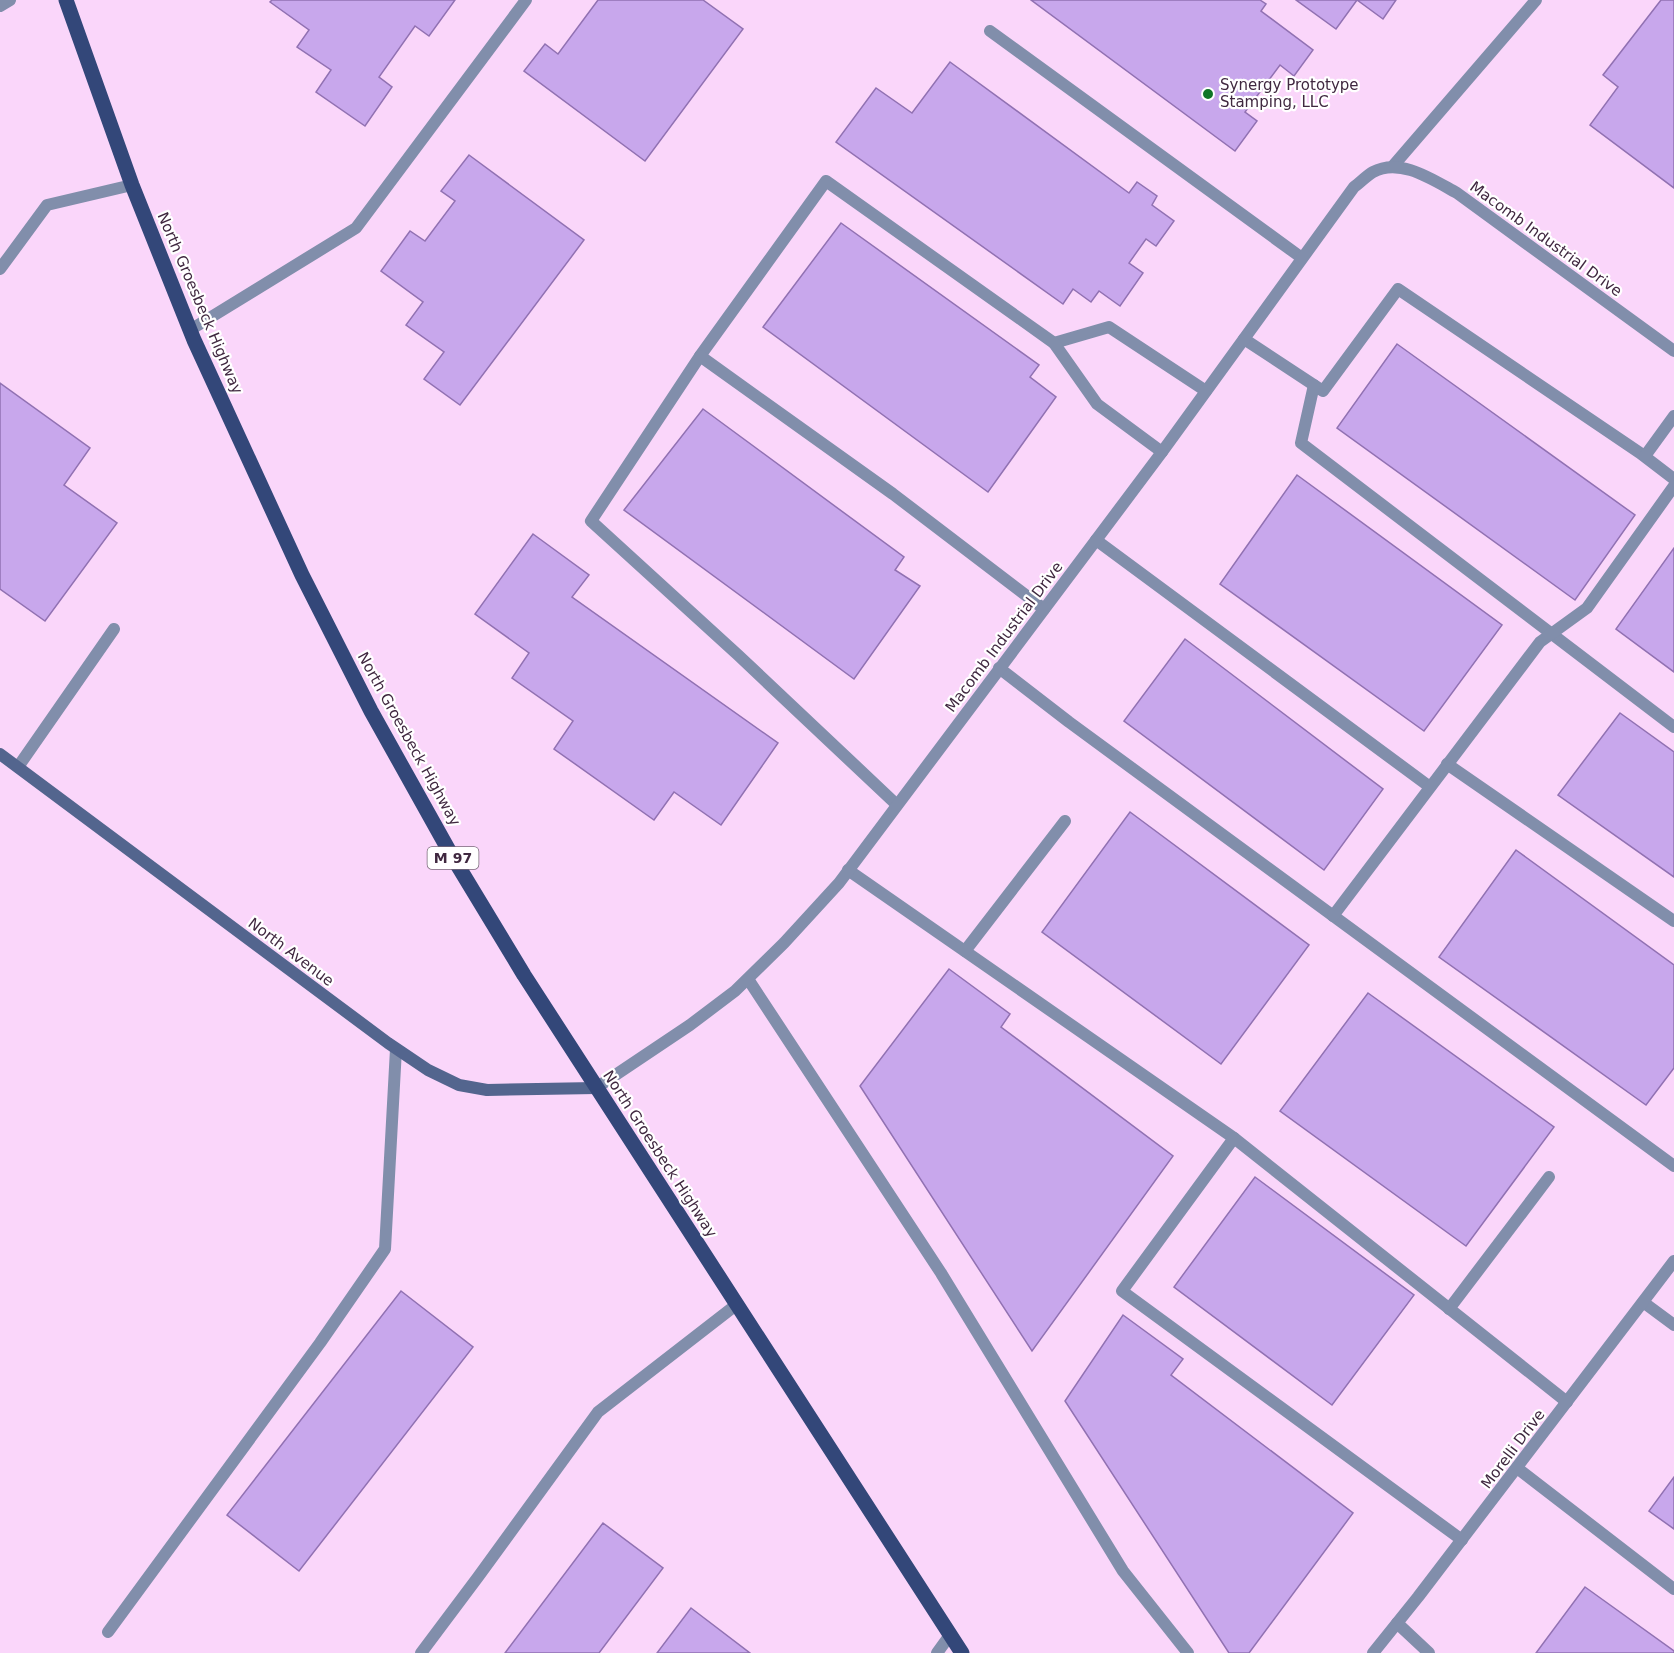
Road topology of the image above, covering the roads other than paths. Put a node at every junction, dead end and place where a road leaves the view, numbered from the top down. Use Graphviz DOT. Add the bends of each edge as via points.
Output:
graph roads {
  1 [pos="9,0"];
  2 [pos="66,0"];
  3 [pos="526,0"];
  4 [pos="1536,0"];
  5 [pos="0,6"];
  6 [pos="990,31"];
  7 [pos="1393,166"];
  8 [pos="132,185"];
  9 [pos="1302,258"];
  10 [pos="0,268"];
  11 [pos="190,330"];
  12 [pos="1244,339"];
  13 [pos="1054,343"];
  14 [pos="1674,351"];
  15 [pos="700,356"];
  16 [pos="1314,385"];
  17 [pos="1206,391"];
  18 [pos="1674,416"];
  19 [pos="1161,452"];
  20 [pos="1645,456"];
  21 [pos="1674,480"];
  22 [pos="1674,486"];
  23 [pos="1096,540"];
  24 [pos="1044,609"];
  25 [pos="114,629"];
  26 [pos="1551,634"];
  27 [pos="999,668"];
  28 [pos="1674,727"];
  29 [pos="0,754"];
  30 [pos="1447,764"];
  31 [pos="18,767"];
  32 [pos="1430,787"];
  33 [pos="897,806"];
  34 [pos="1065,821"];
  35 [pos="848,870"];
  36 [pos="1333,916"];
  37 [pos="1674,921"];
  38 [pos="965,951"];
  39 [pos="748,979"];
  40 [pos="396,1049"];
  41 [pos="596,1089"];
  42 [pos="1234,1138"];
  43 [pos="1674,1166"];
  44 [pos="1549,1178"];
  45 [pos="1674,1262"];
  46 [pos="1643,1302"];
  47 [pos="736,1305"];
  48 [pos="1449,1309"];
  49 [pos="1674,1325"];
  50 [pos="1567,1402"];
  51 [pos="1517,1468"];
  52 [pos="1462,1540"];
  53 [pos="1674,1589"];
  54 [pos="1397,1623"];
  55 [pos="108,1632"];
  56 [pos="950,1635"];
  57 [pos="421,1653"];
  58 [pos="937,1653"];
  59 [pos="962,1653"];
  60 [pos="1188,1653"];
  61 [pos="1373,1653"];
  62 [pos="1429,1653"];
  1 -- 5 [label="street"];
  2 -- 8 [label="main road, North Groesbeck Highway / M 97"];
  3 -- 11 [label="street" via="356,228"];
  4 -- 7 [label="street, Macomb Industrial Drive"];
  6 -- 9 [label="street"];
  7 -- 9 [label="street, Macomb Industrial Drive" via="1373,172 1354,187"];
  7 -- 14 [label="street, Macomb Industrial Drive" via="1425,175 1457,193"];
  8 -- 10 [label="street" via="47,205"];
  8 -- 11 [label="main road, North Groesbeck Highway / M 97"];
  9 -- 12 [label="street, Macomb Industrial Drive"];
  11 -- 41 [label="main road, North Groesbeck Highway / M 97" via="302,575 371,711 452,856"];
  12 -- 16 [label="street"];
  12 -- 17 [label="street, Macomb Industrial Drive"];
  13 -- 15 [label="street" via="825,181"];
  13 -- 17 [label="street" via="1109,327"];
  13 -- 19 [label="street" via="1097,404"];
  15 -- 24 [label="street" via="893,494"];
  15 -- 33 [label="street" via="591,521"];
  16 -- 20 [label="street" via="1323,391 1398,289"];
  16 -- 26 [label="street" via="1301,443"];
  17 -- 19 [label="street, Macomb Industrial Drive"];
  18 -- 20 [label="street"];
  19 -- 23 [label="street, Macomb Industrial Drive"];
  20 -- 21 [label="street"];
  22 -- 26 [label="street" via="1587,608"];
  23 -- 24 [label="street, Macomb Industrial Drive"];
  23 -- 32 [label="street"];
  24 -- 27 [label="street, Macomb Industrial Drive"];
  25 -- 31 [label="street"];
  26 -- 28 [label="street"];
  26 -- 30 [label="street" via="1540,642"];
  27 -- 33 [label="street, Macomb Industrial Drive"];
  27 -- 36 [label="street"];
  29 -- 31 [label="main road, North Avenue"];
  30 -- 32 [label="street"];
  30 -- 37 [label="street"];
  31 -- 40 [label="main road, North Avenue"];
  32 -- 36 [label="street"];
  33 -- 35 [label="street, Macomb Industrial Drive"];
  34 -- 38 [label="street"];
  35 -- 38 [label="street"];
  35 -- 39 [label="street, Macomb Industrial Drive"];
  36 -- 43 [label="street"];
  38 -- 42 [label="street"];
  39 -- 41 [label="street, Macomb Industrial Drive" via="690,1025"];
  39 -- 60 [label="street" via="941,1273 1123,1571"];
  40 -- 41 [label="main road, North Avenue" via="459,1084 487,1090"];
  40 -- 55 [label="street" via="385,1249"];
  41 -- 47 [label="main road, North Groesbeck Highway / M 97"];
  42 -- 48 [label="street"];
  42 -- 52 [label="street" via="1122,1291"];
  44 -- 48 [label="street"];
  45 -- 46 [label="street, Morelli Drive"];
  46 -- 49 [label="street"];
  46 -- 50 [label="street, Morelli Drive"];
  47 -- 56 [label="main road, North Groesbeck Highway / M 97"];
  47 -- 57 [label="street" via="598,1412"];
  48 -- 50 [label="street"];
  50 -- 51 [label="street, Morelli Drive"];
  51 -- 52 [label="street, Morelli Drive"];
  51 -- 53 [label="street"];
  52 -- 54 [label="street, Morelli Drive"];
  54 -- 61 [label="street, Morelli Drive"];
  54 -- 62 [label="street"];
  56 -- 58 [label="street"];
  56 -- 59 [label="main road, North Groesbeck Highway / M 97"];
}
